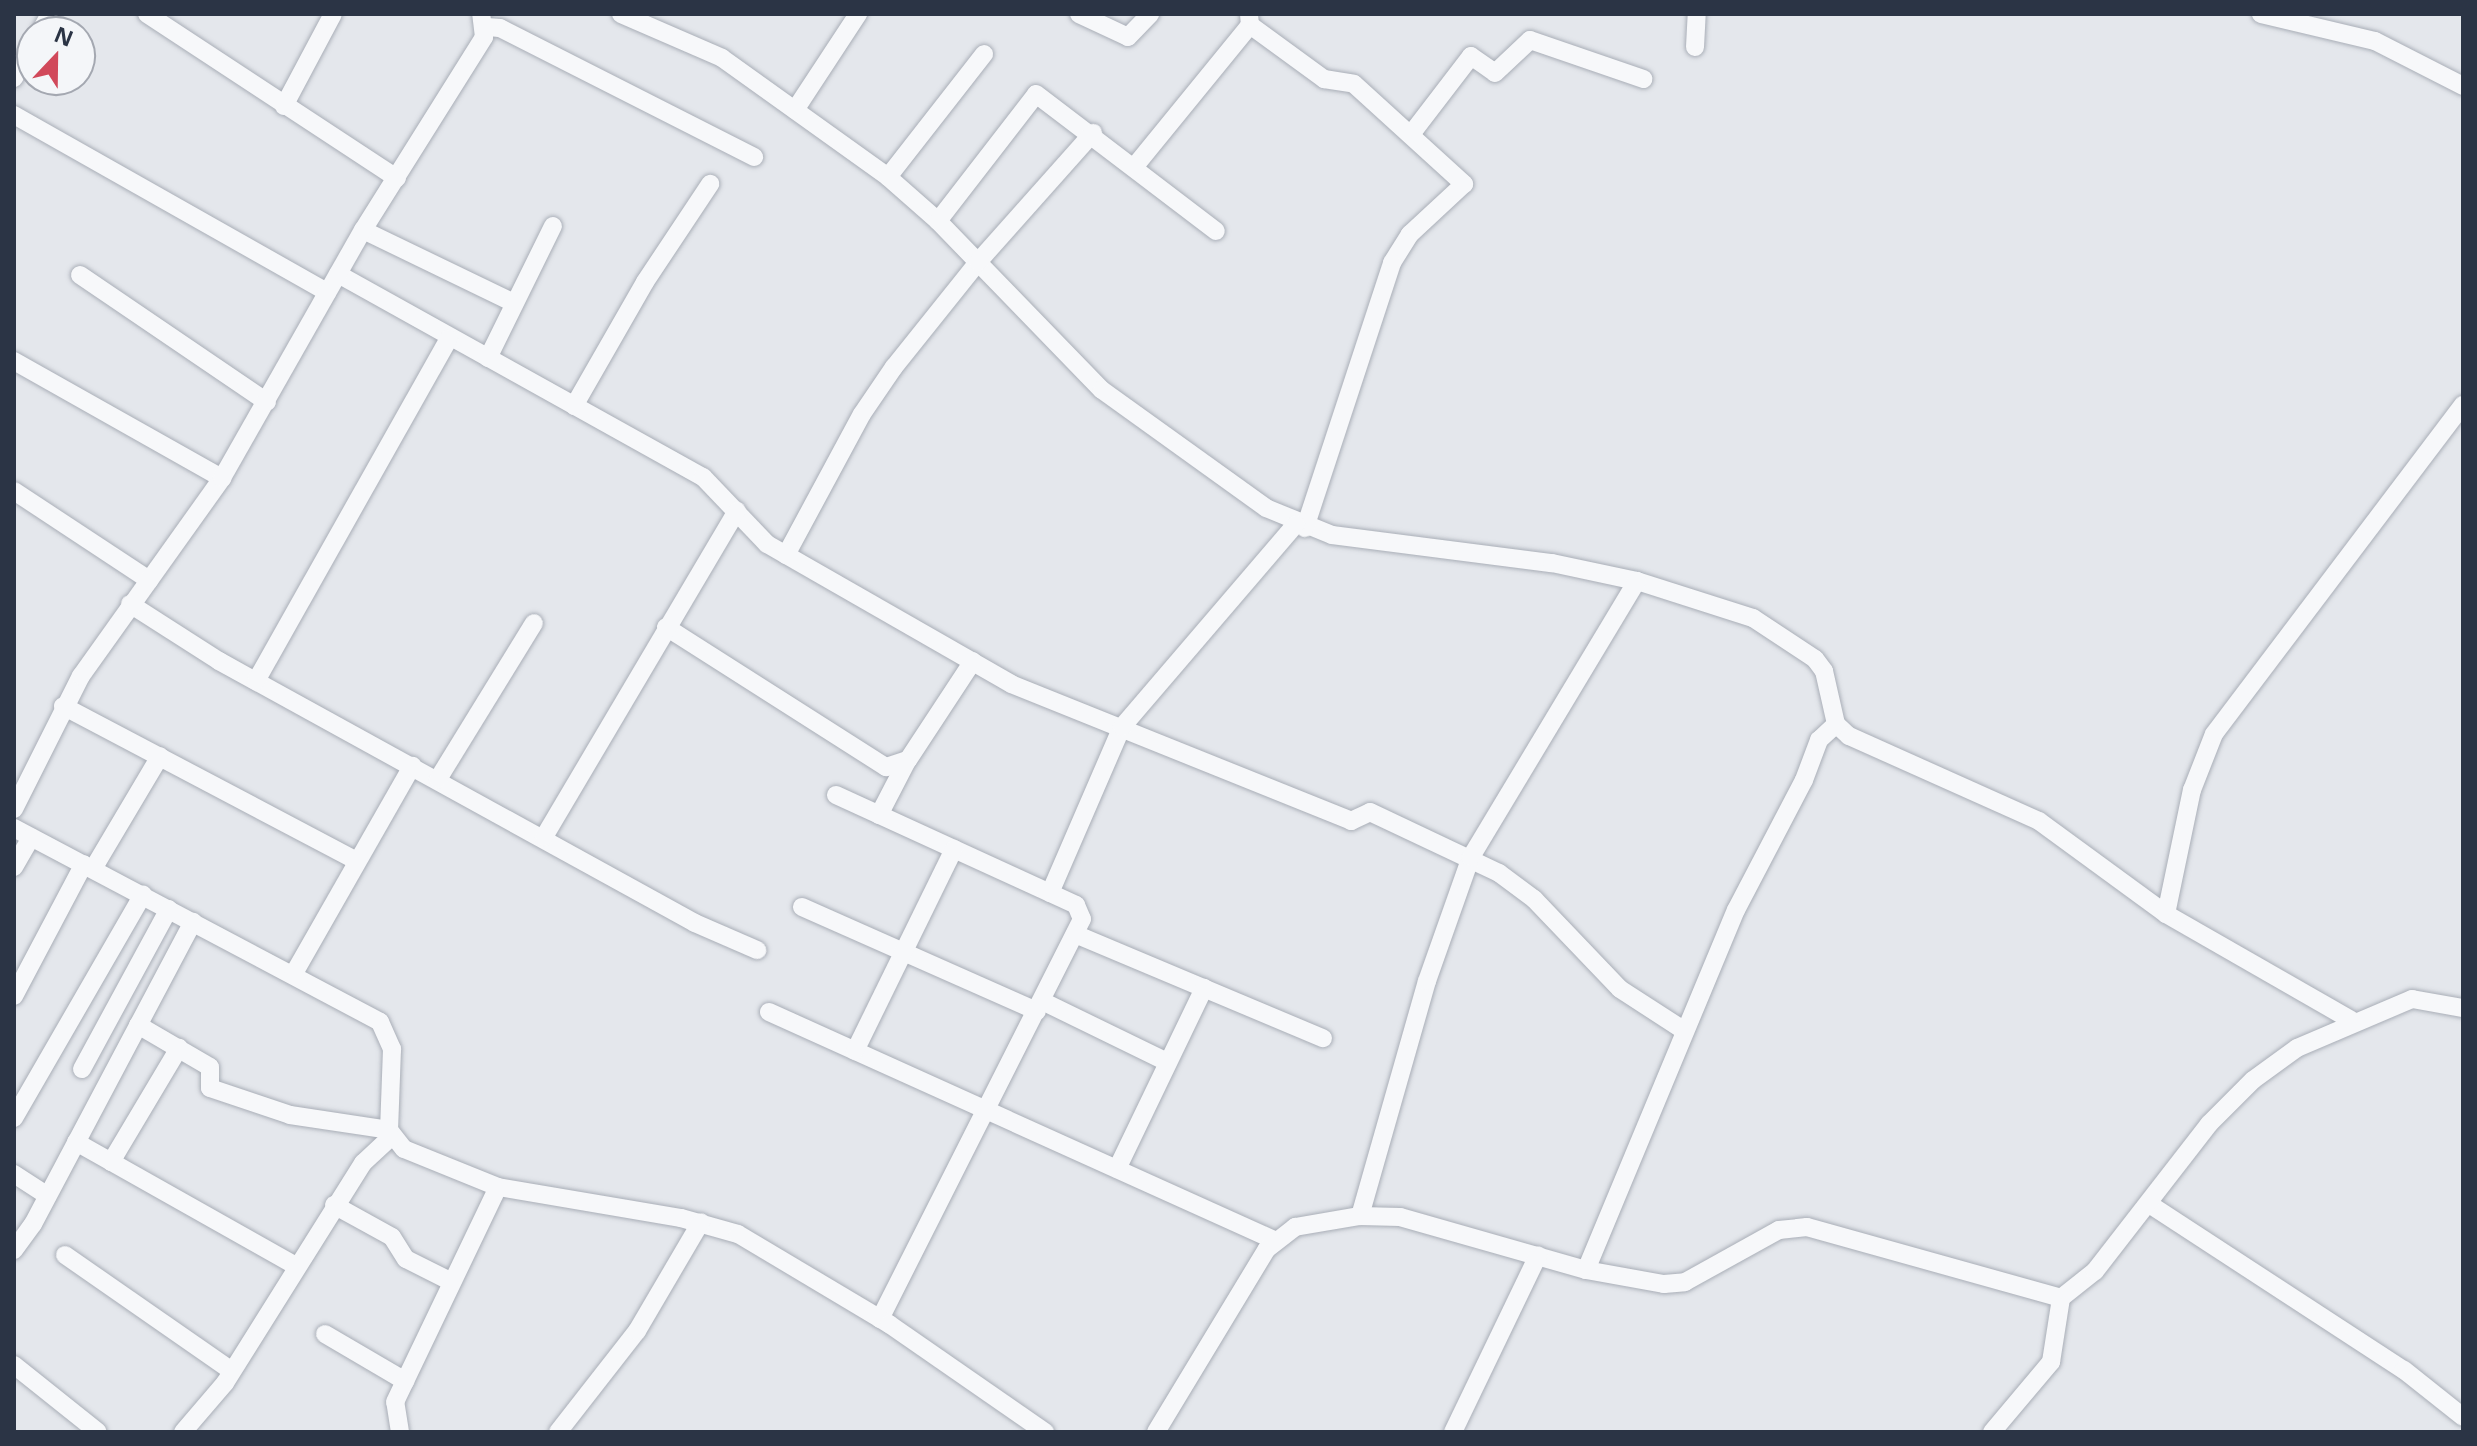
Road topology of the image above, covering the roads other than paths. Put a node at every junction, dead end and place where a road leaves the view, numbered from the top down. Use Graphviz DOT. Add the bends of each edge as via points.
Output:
graph roads {
  1 [pos="147,14"];
  2 [pos="333,14"];
  3 [pos="858,14"];
  4 [pos="1079,14"];
  5 [pos="1150,14"];
  6 [pos="1697,14"];
  7 [pos="2261,14"];
  8 [pos="626,15"];
  9 [pos="484,20"];
  10 [pos="1250,20"];
  11 [pos="1695,47"];
  12 [pos="984,54"];
  13 [pos="1643,79"];
  14 [pos="2463,86"];
  15 [pos="284,106"];
  16 [pos="795,110"];
  17 [pos="14,115"];
  18 [pos="1093,133"];
  19 [pos="1412,133"];
  20 [pos="754,157"];
  21 [pos="1135,166"];
  22 [pos="888,177"];
  23 [pos="397,178"];
  24 [pos="710,184"];
  25 [pos="938,221"];
  26 [pos="553,226"];
  27 [pos="363,230"];
  28 [pos="1216,231"];
  29 [pos="978,262"];
  30 [pos="338,274"];
  31 [pos="80,275"];
  32 [pos="327,292"];
  33 [pos="514,303"];
  34 [pos="449,339"];
  35 [pos="488,358"];
  36 [pos="14,361"];
  37 [pos="267,402"];
  38 [pos="2463,405"];
  39 [pos="574,406"];
  40 [pos="222,478"];
  41 [pos="14,491"];
  42 [pos="737,511"];
  43 [pos="1301,526"];
  44 [pos="786,555"];
  45 [pos="149,580"];
  46 [pos="1637,581"];
  47 [pos="130,604"];
  48 [pos="534,623"];
  49 [pos="666,627"];
  50 [pos="973,661"];
  51 [pos="256,681"];
  52 [pos="63,706"];
  53 [pos="1836,724"];
  54 [pos="1122,727"];
  55 [pos="160,756"];
  56 [pos="908,760"];
  57 [pos="412,766"];
  58 [pos="438,779"];
  59 [pos="836,795"];
  60 [pos="14,809"];
  61 [pos="879,815"];
  62 [pos="22,832"];
  63 [pos="544,837"];
  64 [pos="954,849"];
  65 [pos="1471,857"];
  66 [pos="357,861"];
  67 [pos="88,866"];
  68 [pos="14,867"];
  69 [pos="1050,893"];
  70 [pos="143,895"];
  71 [pos="802,907"];
  72 [pos="169,909"];
  73 [pos="2166,914"];
  74 [pos="193,922"];
  75 [pos="1075,934"];
  76 [pos="757,950"];
  77 [pos="904,951"];
  78 [pos="293,975"];
  79 [pos="1204,988"];
  80 [pos="14,996"];
  81 [pos="1040,1006"];
  82 [pos="2463,1008"];
  83 [pos="769,1012"];
  84 [pos="2351,1020"];
  85 [pos="138,1025"];
  86 [pos="1685,1031"];
  87 [pos="1323,1038"];
  88 [pos="179,1048"];
  89 [pos="855,1051"];
  90 [pos="1167,1062"];
  91 [pos="82,1069"];
  92 [pos="989,1111"];
  93 [pos="14,1118"];
  94 [pos="390,1133"];
  95 [pos="76,1142"];
  96 [pos="111,1162"];
  97 [pos="1117,1169"];
  98 [pos="14,1174"];
  99 [pos="498,1187"];
  100 [pos="48,1196"];
  101 [pos="2149,1204"];
  102 [pos="334,1205"];
  103 [pos="1360,1216"];
  104 [pos="701,1222"];
  105 [pos="1274,1240"];
  106 [pos="14,1250"];
  107 [pos="65,1255"];
  108 [pos="1538,1255"];
  109 [pos="294,1265"];
  110 [pos="1586,1270"];
  111 [pos="452,1282"];
  112 [pos="2061,1298"];
  113 [pos="880,1319"];
  114 [pos="325,1334"];
  115 [pos="14,1365"];
  116 [pos="232,1371"];
  117 [pos="405,1381"];
  118 [pos="2463,1417"];
  119 [pos="98,1432"];
  120 [pos="183,1432"];
  121 [pos="400,1432"];
  122 [pos="558,1432"];
  123 [pos="1045,1432"];
  124 [pos="1156,1432"];
  125 [pos="1453,1432"];
  126 [pos="1992,1432"];
  1 -- 15 [label="street"];
  2 -- 15 [label="street"];
  3 -- 16 [label="street"];
  4 -- 5 [label="street" via="1128,37"];
  6 -- 11 [label="street"];
  7 -- 14 [label="street" via="2375,41"];
  8 -- 16 [label="street" via="697,43"];
  9 -- 20 [label="street"];
  9 -- 23 [label="street"];
  10 -- 19 [label="street" via="1324,79 1354,84"];
  10 -- 21 [label="street"];
  12 -- 22 [label="street"];
  13 -- 19 [label="street" via="1530,40 1495,73 1471,56"];
  15 -- 23 [label="street"];
  16 -- 22 [label="street"];
  17 -- 32 [label="street"];
  18 -- 21 [label="street"];
  18 -- 25 [label="street" via="1044,96 1033,95"];
  18 -- 29 [label="street"];
  19 -- 43 [label="street" via="1464,184 1410,234 1392,263"];
  21 -- 28 [label="street"];
  22 -- 25 [label="street"];
  23 -- 27 [label="street"];
  24 -- 39 [label="street" via="645,282"];
  25 -- 29 [label="street"];
  26 -- 33 [label="street"];
  27 -- 30 [label="street"];
  27 -- 33 [label="street"];
  29 -- 43 [label="street" via="1102,390 1245,495"];
  29 -- 44 [label="street" via="862,414"];
  30 -- 32 [label="street"];
  30 -- 34 [label="street"];
  31 -- 37 [label="street"];
  32 -- 37 [label="street"];
  33 -- 35 [label="street"];
  34 -- 35 [label="street"];
  34 -- 51 [label="street"];
  35 -- 39 [label="street"];
  36 -- 40 [label="street"];
  37 -- 40 [label="street"];
  38 -- 73 [label="street" via="2214,734 2185,818"];
  39 -- 42 [label="street" via="703,477"];
  40 -- 45 [label="street"];
  41 -- 45 [label="street"];
  42 -- 44 [label="street" via="755,535"];
  42 -- 49 [label="street"];
  43 -- 46 [label="street" via="1358,540 1552,563"];
  43 -- 54 [label="street"];
  44 -- 50 [label="street"];
  45 -- 47 [label="street"];
  46 -- 53 [label="street" via="1745,615 1803,647 1824,671"];
  46 -- 65 [label="street"];
  47 -- 51 [label="street"];
  47 -- 52 [label="street"];
  48 -- 58 [label="street"];
  49 -- 56 [label="street" via="864,757 886,767"];
  49 -- 63 [label="street"];
  50 -- 54 [label="street" via="1011,684"];
  50 -- 56 [label="street"];
  51 -- 57 [label="street"];
  52 -- 55 [label="street"];
  52 -- 60 [label="street"];
  53 -- 73 [label="street" via="1916,768 2039,821"];
  53 -- 86 [label="street" via="1819,740 1804,780 1749,881"];
  54 -- 65 [label="street" via="1351,821 1370,812"];
  54 -- 69 [label="street"];
  55 -- 66 [label="street"];
  55 -- 67 [label="street"];
  56 -- 61 [label="street"];
  57 -- 58 [label="street"];
  57 -- 66 [label="street"];
  58 -- 63 [label="street"];
  59 -- 61 [label="street"];
  61 -- 64 [label="street"];
  62 -- 67 [label="street"];
  62 -- 68 [label="street"];
  63 -- 76 [label="street" via="695,923"];
  64 -- 69 [label="street"];
  64 -- 77 [label="street"];
  65 -- 86 [label="street" via="1534,899 1620,989"];
  65 -- 103 [label="street" via="1427,981"];
  66 -- 78 [label="street"];
  67 -- 70 [label="street"];
  67 -- 80 [label="street"];
  69 -- 75 [label="street" via="1081,911"];
  70 -- 72 [label="street"];
  70 -- 93 [label="street"];
  71 -- 77 [label="street"];
  72 -- 74 [label="street"];
  72 -- 91 [label="street"];
  73 -- 84 [label="street"];
  74 -- 78 [label="street"];
  74 -- 85 [label="street"];
  75 -- 79 [label="street"];
  75 -- 81 [label="street"];
  77 -- 81 [label="street"];
  77 -- 89 [label="street"];
  78 -- 94 [label="street" via="374,1018 386,1030 392,1049"];
  79 -- 87 [label="street"];
  79 -- 90 [label="street"];
  81 -- 90 [label="street"];
  81 -- 92 [label="street"];
  82 -- 84 [label="street" via="2412,999"];
  83 -- 89 [label="street"];
  84 -- 101 [label="street" via="2297,1048 2253,1080 2185,1152"];
  85 -- 88 [label="street"];
  85 -- 95 [label="street"];
  86 -- 110 [label="street"];
  88 -- 94 [label="street" via="213,1070 210,1088 290,1115"];
  88 -- 96 [label="street"];
  89 -- 92 [label="street"];
  90 -- 97 [label="street"];
  92 -- 97 [label="street"];
  92 -- 113 [label="street"];
  94 -- 99 [label="street" via="404,1149"];
  94 -- 102 [label="street"];
  95 -- 96 [label="street"];
  95 -- 100 [label="street"];
  96 -- 109 [label="street"];
  97 -- 105 [label="street"];
  98 -- 100 [label="street"];
  99 -- 104 [label="street"];
  99 -- 111 [label="street"];
  100 -- 106 [label="street"];
  101 -- 112 [label="street" via="2095,1271"];
  101 -- 118 [label="street" via="2404,1370"];
  102 -- 109 [label="street"];
  102 -- 111 [label="street" via="392,1237 406,1259"];
  103 -- 105 [label="street" via="1295,1227"];
  103 -- 108 [label="street" via="1429,1222"];
  104 -- 113 [label="street" via="738,1234"];
  104 -- 122 [label="street" via="637,1331"];
  105 -- 124 [label="street"];
  107 -- 116 [label="street"];
  108 -- 110 [label="street"];
  108 -- 125 [label="street"];
  109 -- 116 [label="street"];
  110 -- 112 [label="street" via="1628,1280 1685,1282 1758,1239 1807,1227"];
  111 -- 117 [label="street"];
  112 -- 126 [label="street" via="2051,1362"];
  113 -- 123 [label="street"];
  114 -- 117 [label="street"];
  115 -- 119 [label="street"];
  116 -- 120 [label="street"];
  117 -- 121 [label="street" via="392,1409"];
}
